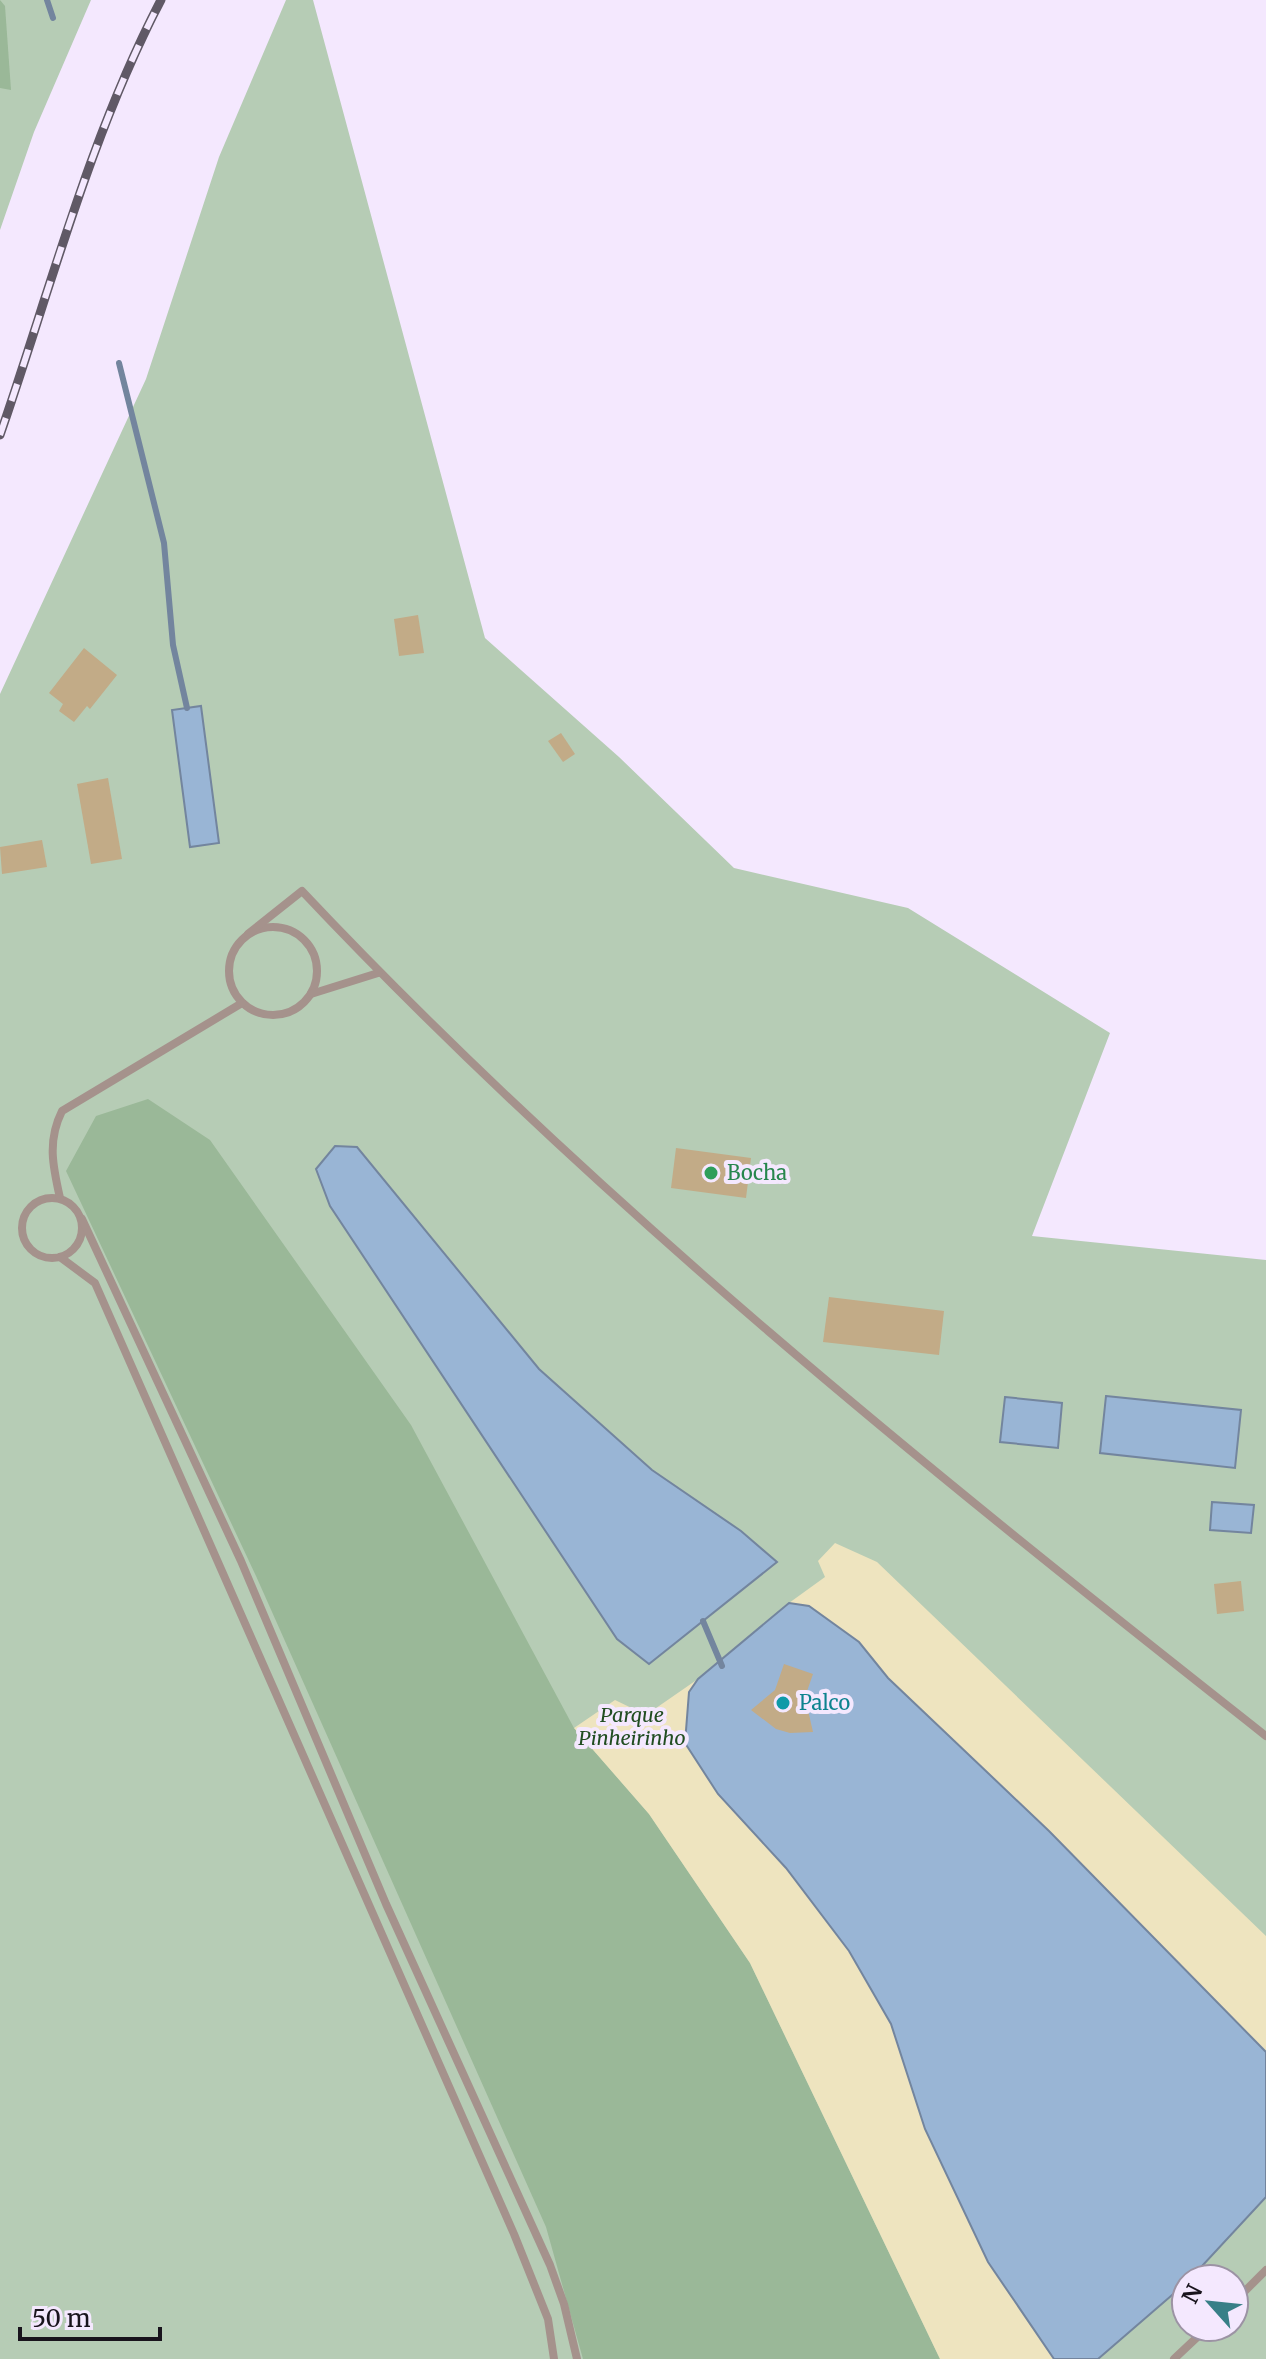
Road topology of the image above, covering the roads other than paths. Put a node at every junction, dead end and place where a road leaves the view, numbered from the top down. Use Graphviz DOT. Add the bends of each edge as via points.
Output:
graph roads {
  1 [pos="248,934"];
  2 [pos="378,973"];
  3 [pos="311,994"];
  4 [pos="242,1003"];
  5 [pos="60,1198"];
  6 [pos="82,1219"];
  7 [pos="60,1257"];
  8 [pos="1266,1736"];
  9 [pos="1266,2270"];
  10 [pos="1250,2286"];
  11 [pos="1191,2343"];
  12 [pos="554,2359"];
  13 [pos="577,2359"];
  14 [pos="1174,2359"];
  1 -- 2 [label="lane" via="302,891"];
  1 -- 3 [label="lane" via="267,927 286,929 303,939 314,956 317,975"];
  1 -- 4 [label="lane" via="228,967 231,987"];
  2 -- 3 [label="lane"];
  2 -- 8 [label="lane" via="604,1183 911,1455"];
  3 -- 4 [label="lane" via="297,1008 278,1015 259,1014"];
  4 -- 5 [label="lane" via="62,1111 51,1151"];
  5 -- 6 [label="lane" via="74,1205"];
  5 -- 7 [label="lane" via="44,1198 30,1206 22,1236 45,1258"];
  6 -- 7 [label="lane" via="82,1235 74,1249"];
  6 -- 13 [label="lane" via="241,1561 386,1904 550,2265"];
  7 -- 12 [label="lane" via="95,1283 204,1525 514,2234 548,2319"];
  9 -- 10 [label="lane"];
  11 -- 14 [label="lane"];
}
